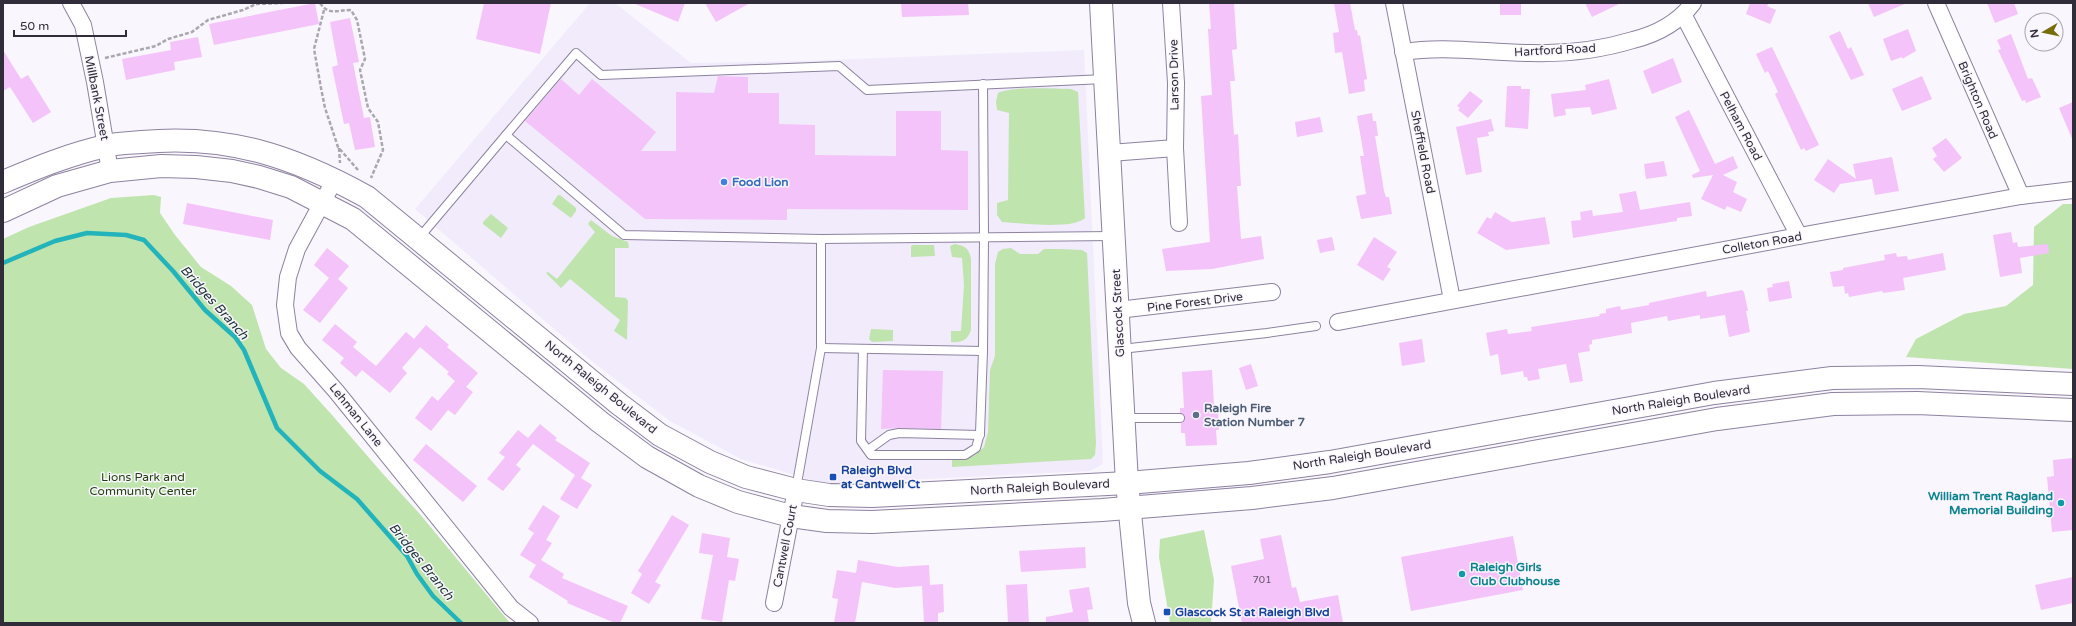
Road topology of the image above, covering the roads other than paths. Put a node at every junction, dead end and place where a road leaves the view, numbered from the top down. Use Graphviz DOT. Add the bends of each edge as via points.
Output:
graph roads {
  1 [pos="71,3"];
  2 [pos="1101,3"];
  3 [pos="1171,3"];
  4 [pos="1394,3"];
  5 [pos="1693,3"];
  6 [pos="1936,3"];
  7 [pos="1684,16"];
  8 [pos="1403,52"];
  9 [pos="1106,79"];
  10 [pos="983,84"];
  11 [pos="506,135"];
  12 [pos="106,146"];
  13 [pos="1175,148"];
  14 [pos="1110,153"];
  15 [pos="110,171"];
  16 [pos="338,174"];
  17 [pos="3,182"];
  18 [pos="2073,190"];
  19 [pos="2021,196"];
  20 [pos="323,202"];
  21 [pos="3,211"];
  22 [pos="1179,223"];
  23 [pos="1114,236"];
  24 [pos="1799,236"];
  25 [pos="984,237"];
  26 [pos="419,238"];
  27 [pos="821,239"];
  28 [pos="1272,292"];
  29 [pos="1452,300"];
  30 [pos="1118,310"];
  31 [pos="1338,322"];
  32 [pos="1316,326"];
  33 [pos="821,348"];
  34 [pos="863,349"];
  35 [pos="1120,349"];
  36 [pos="982,351"];
  37 [pos="2073,384"];
  38 [pos="2073,410"];
  39 [pos="1123,418"];
  40 [pos="1180,418"];
  41 [pos="980,435"];
  42 [pos="868,450"];
  43 [pos="1127,483"];
  44 [pos="796,490"];
  45 [pos="1129,507"];
  46 [pos="791,516"];
  47 [pos="774,603"];
  48 [pos="530,623"];
  49 [pos="1144,623"];
  1 -- 12 [label="street, Millbank Street" via="83,25"];
  2 -- 9 [label="main road, Glascock Street"];
  3 -- 13 [label="street, Larson Drive" via="1176,83"];
  4 -- 8 [label="street, Sheffield Road"];
  5 -- 7 [label="street, Hartford Road"];
  6 -- 19 [label="street, Brighton Road"];
  7 -- 8 [label="street, Hartford Road" via="1652,35 1612,46 1572,52 1531,54 1423,49"];
  7 -- 24 [label="street, Pelham Road"];
  8 -- 29 [label="street, Sheffield Road"];
  9 -- 10 [label="lane"];
  9 -- 14 [label="main road, Glascock Street"];
  10 -- 11 [label="lane" via="867,90 839,66 601,75 576,53"];
  10 -- 25 [label="lane"];
  11 -- 26 [label="lane"];
  11 -- 27 [label="lane" via="624,235"];
  12 -- 15 [label="street, Millbank Street"];
  12 -- 16 [label="main road, North Raleigh Boulevard" via="161,140 236,145"];
  12 -- 17 [label="main road, North Raleigh Boulevard" via="50,162"];
  13 -- 14 [label="street"];
  13 -- 22 [label="street, Larson Drive"];
  14 -- 23 [label="main road, Glascock Street"];
  15 -- 20 [label="main road, North Raleigh Boulevard" via="161,166 232,171 291,187"];
  15 -- 21 [label="main road, North Raleigh Boulevard" via="57,186"];
  16 -- 20 [label="street, Lehman Lane"];
  16 -- 26 [label="main road, North Raleigh Boulevard"];
  18 -- 19 [label="street, Colleton Road"];
  19 -- 24 [label="street, Colleton Road"];
  20 -- 46 [label="main road, North Raleigh Boulevard" via="353,219 600,422 647,457 699,486 738,502"];
  20 -- 48 [label="street, Lehman Lane" via="297,249 288,277 285,305 289,333 298,348 336,391 511,608"];
  23 -- 25 [label="lane"];
  23 -- 30 [label="main road, Glascock Street"];
  24 -- 29 [label="street, Colleton Road"];
  25 -- 27 [label="lane"];
  25 -- 36 [label="lane"];
  26 -- 44 [label="main road, North Raleigh Boulevard" via="660,435 710,462 746,477"];
  27 -- 33 [label="lane"];
  28 -- 30 [label="street, Pine Forest Drive"];
  29 -- 31 [label="street, Colleton Road"];
  30 -- 35 [label="main road, Glascock Street"];
  32 -- 35 [label="lane"];
  33 -- 34 [label="lane"];
  33 -- 44 [label="lane"];
  34 -- 36 [label="lane"];
  34 -- 42 [label="lane" via="861,441"];
  35 -- 39 [label="main road, Glascock Street"];
  36 -- 41 [label="lane"];
  37 -- 43 [label="main road, North Raleigh Boulevard" via="1918,377 1832,378 1714,393 1330,462 1249,473"];
  38 -- 45 [label="main road, North Raleigh Boulevard" via="1917,403 1833,404 1717,419 1333,488 1252,498"];
  39 -- 40 [label="lane"];
  39 -- 43 [label="main road, Glascock Street"];
  41 -- 42 [label="lane" via="899,433 889,435"];
  41 -- 42 [label="lane" via="976,448 965,455 871,455"];
  43 -- 44 [label="main road, North Raleigh Boulevard" via="872,496 829,495"];
  43 -- 45 [label="main road, Glascock Street"];
  44 -- 46 [label="street, Cantwell Court"];
  45 -- 46 [label="main road, North Raleigh Boulevard" via="872,522 827,521"];
  45 -- 49 [label="main road, Glascock Street" via="1139,603"];
  46 -- 47 [label="street, Cantwell Court"];
}
